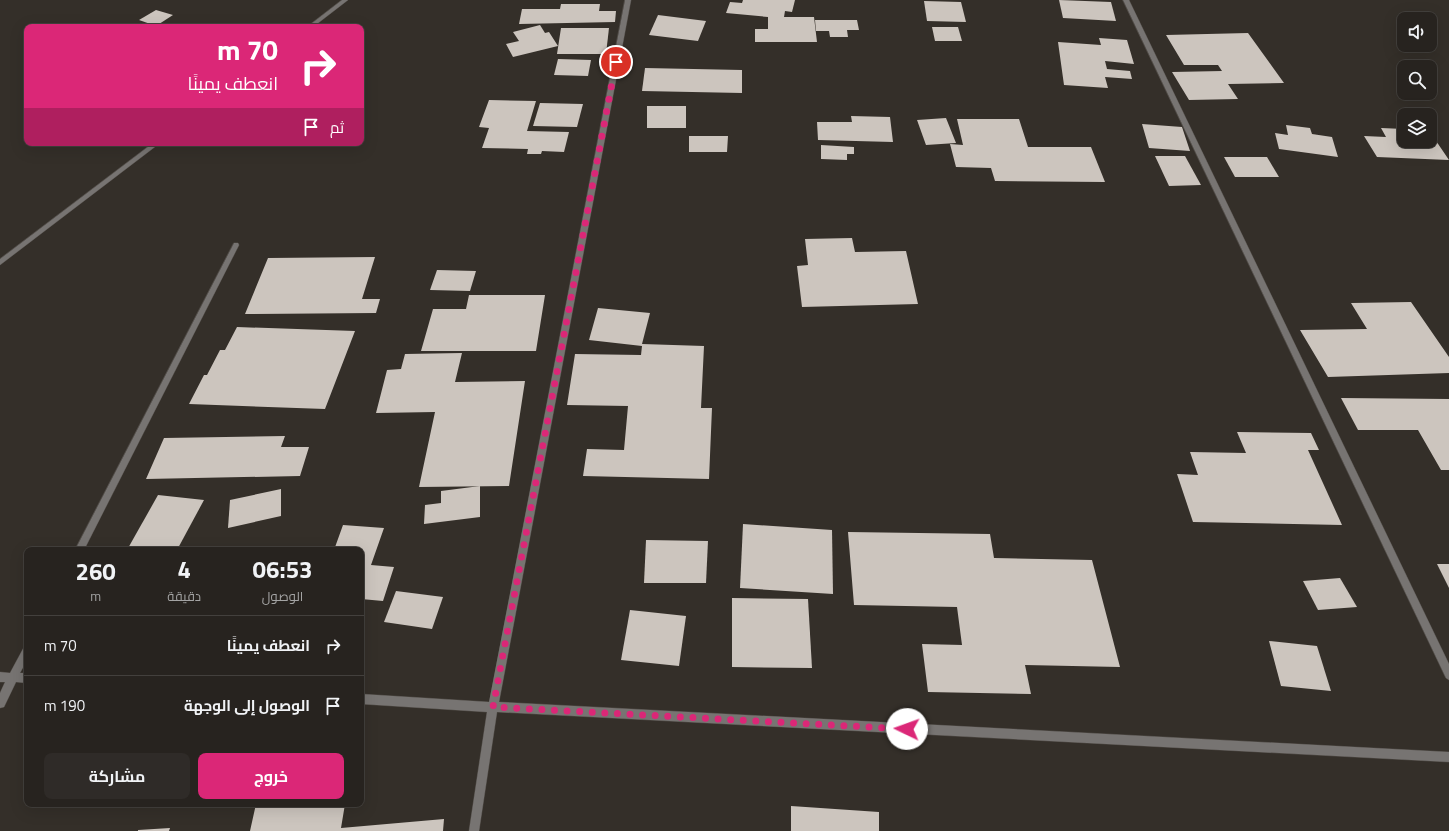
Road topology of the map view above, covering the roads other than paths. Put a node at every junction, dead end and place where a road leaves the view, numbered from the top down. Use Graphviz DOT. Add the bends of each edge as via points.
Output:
graph roads {
  1 [pos="345,0"];
  2 [pos="628,0"];
  3 [pos="1126,0"];
  4 [pos="314,24"];
  5 [pos="153,146"];
  6 [pos="236,245"];
  7 [pos="0,263"];
  8 [pos="81,547"];
  9 [pos="24,656"];
  10 [pos="1449,676"];
  11 [pos="0,677"];
  12 [pos="13,678"];
  13 [pos="24,678"];
  14 [pos="364,699"];
  15 [pos="0,703"];
  16 [pos="493,707"];
  17 [pos="1449,757"];
  18 [pos="474,831"];
  1 -- 4 [label="street"];
  2 -- 16 [label="street"];
  3 -- 10 [label="street"];
  5 -- 7 [label="street"];
  6 -- 8 [label="street"];
  9 -- 12 [label="street"];
  11 -- 12 [label="street"];
  12 -- 13 [label="street"];
  12 -- 15 [label="street"];
  14 -- 16 [label="street"];
  16 -- 17 [label="street"];
  16 -- 18 [label="street"];
}
